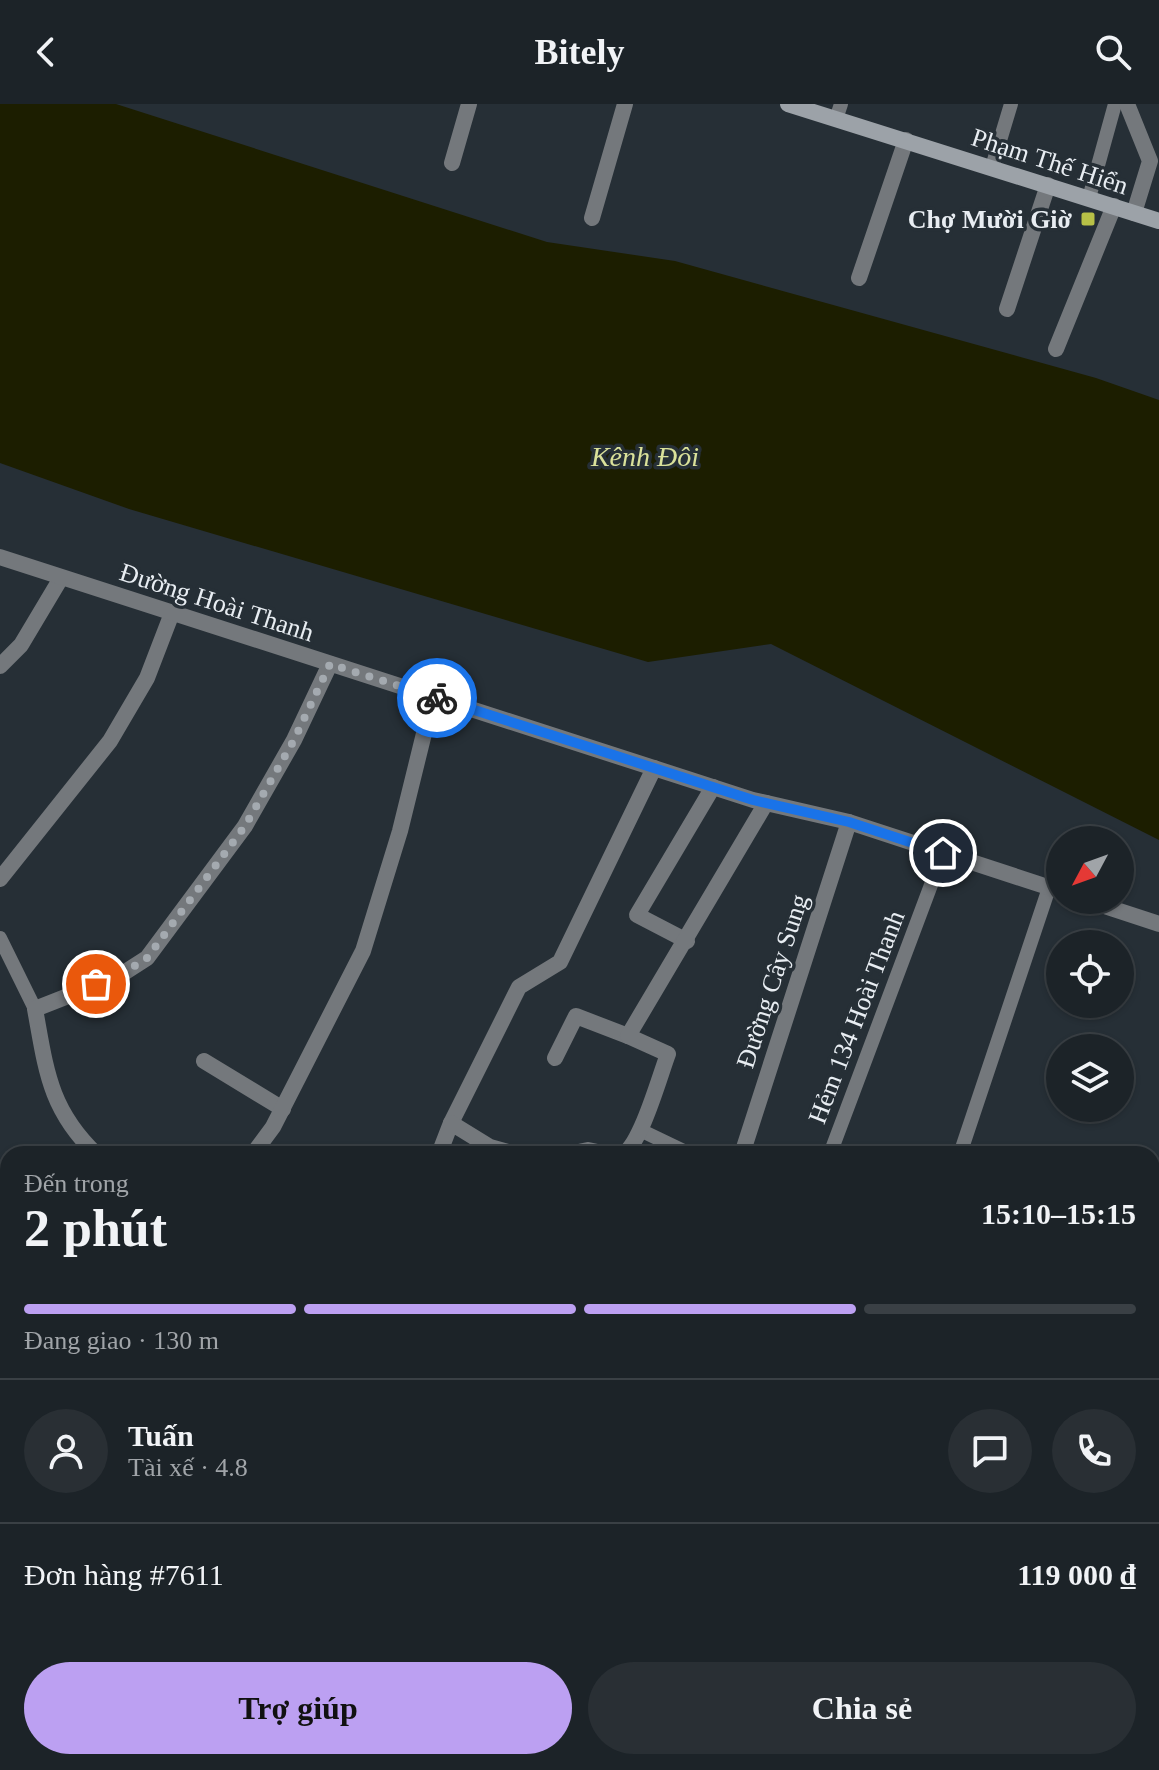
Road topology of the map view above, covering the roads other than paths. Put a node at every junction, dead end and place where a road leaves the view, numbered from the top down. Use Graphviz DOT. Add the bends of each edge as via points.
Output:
graph roads {
  1 [pos="469,104"];
  2 [pos="625,104"];
  3 [pos="788,104"];
  4 [pos="1011,104"];
  5 [pos="1115,104"];
  6 [pos="1127,104"];
  7 [pos="839,111"];
  8 [pos="906,140"];
  9 [pos="452,163"];
  10 [pos="992,167"];
  11 [pos="1048,185"];
  12 [pos="1089,198"];
  13 [pos="1114,206"];
  14 [pos="1134,213"];
  15 [pos="592,218"];
  16 [pos="1159,221"];
  17 [pos="859,278"];
  18 [pos="1007,309"];
  19 [pos="1056,349"];
  20 [pos="0,557"];
  21 [pos="61,578"];
  22 [pos="172,613"];
  23 [pos="330,664"];
  24 [pos="0,666"];
  25 [pos="433,697"];
  26 [pos="654,768"];
  27 [pos="713,787"];
  28 [pos="766,803"];
  29 [pos="849,822"];
  30 [pos="943,853"];
  31 [pos="0,879"];
  32 [pos="1046,887"];
  33 [pos="1046,912"];
  34 [pos="1129,914"];
  35 [pos="1159,924"];
  36 [pos="0,938"];
  37 [pos="687,941"];
  38 [pos="35,1009"];
  39 [pos="628,1036"];
  40 [pos="555,1058"];
  41 [pos="204,1061"];
  42 [pos="283,1109"];
  43 [pos="451,1123"];
  44 [pos="640,1130"];
  45 [pos="89,1146"];
  46 [pos="258,1146"];
  47 [pos="442,1146"];
  48 [pos="488,1146"];
  49 [pos="632,1146"];
  50 [pos="673,1146"];
  51 [pos="745,1146"];
  52 [pos="833,1146"];
  53 [pos="963,1146"];
  1 -- 9 [label="street"];
  2 -- 15 [label="street"];
  3 -- 7 [label="main road, Phạm Thế Hiển"];
  4 -- 10 [label="lane"];
  5 -- 12 [label="lane"];
  6 -- 14 [label="street" via="1150,161"];
  7 -- 8 [label="main road, Phạm Thế Hiển"];
  8 -- 10 [label="main road, Phạm Thế Hiển"];
  8 -- 17 [label="street"];
  10 -- 11 [label="main road, Phạm Thế Hiển"];
  11 -- 12 [label="main road, Phạm Thế Hiển"];
  11 -- 18 [label="street"];
  12 -- 13 [label="main road, Phạm Thế Hiển"];
  13 -- 14 [label="main road, Phạm Thế Hiển"];
  13 -- 19 [label="street"];
  14 -- 16 [label="main road, Phạm Thế Hiển"];
  20 -- 21 [label="street, Đường Hoài Thanh"];
  21 -- 22 [label="street, Đường Hoài Thanh"];
  21 -- 24 [label="street" via="21,645"];
  22 -- 23 [label="street, Đường Hoài Thanh"];
  22 -- 31 [label="street" via="147,678 110,741"];
  23 -- 25 [label="street, Đường Hoài Thanh"];
  23 -- 38 [label="street" via="245,826 147,958 119,976"];
  25 -- 26 [label="street, Đường Hoài Thanh"];
  25 -- 42 [label="street" via="363,951"];
  26 -- 27 [label="street, Đường Hoài Thanh"];
  26 -- 43 [label="street" via="560,962 519,987"];
  27 -- 28 [label="street, Đường Hoài Thanh"];
  27 -- 37 [label="street" via="637,915"];
  28 -- 29 [label="street, Đường Hoài Thanh"];
  28 -- 37 [label="street"];
  29 -- 30 [label="street, Đường Hoài Thanh"];
  29 -- 51 [label="street, Đường Cây Sung"];
  30 -- 32 [label="street, Đường Hoài Thanh"];
  30 -- 52 [label="lane, Hẻm 134 Hoài Thanh"];
  33 -- 53 [label="lane"];
  34 -- 35 [label="street"];
  36 -- 38 [label="lane"];
  37 -- 39 [label="street"];
  38 -- 45 [label="street" via="60,1112"];
  39 -- 40 [label="street" via="576,1016"];
  39 -- 44 [label="street" via="668,1054"];
  41 -- 42 [label="street"];
  42 -- 46 [label="street"];
  43 -- 47 [label="street"];
  43 -- 48 [label="street"];
  44 -- 49 [label="street"];
  44 -- 50 [label="lane"];
}
